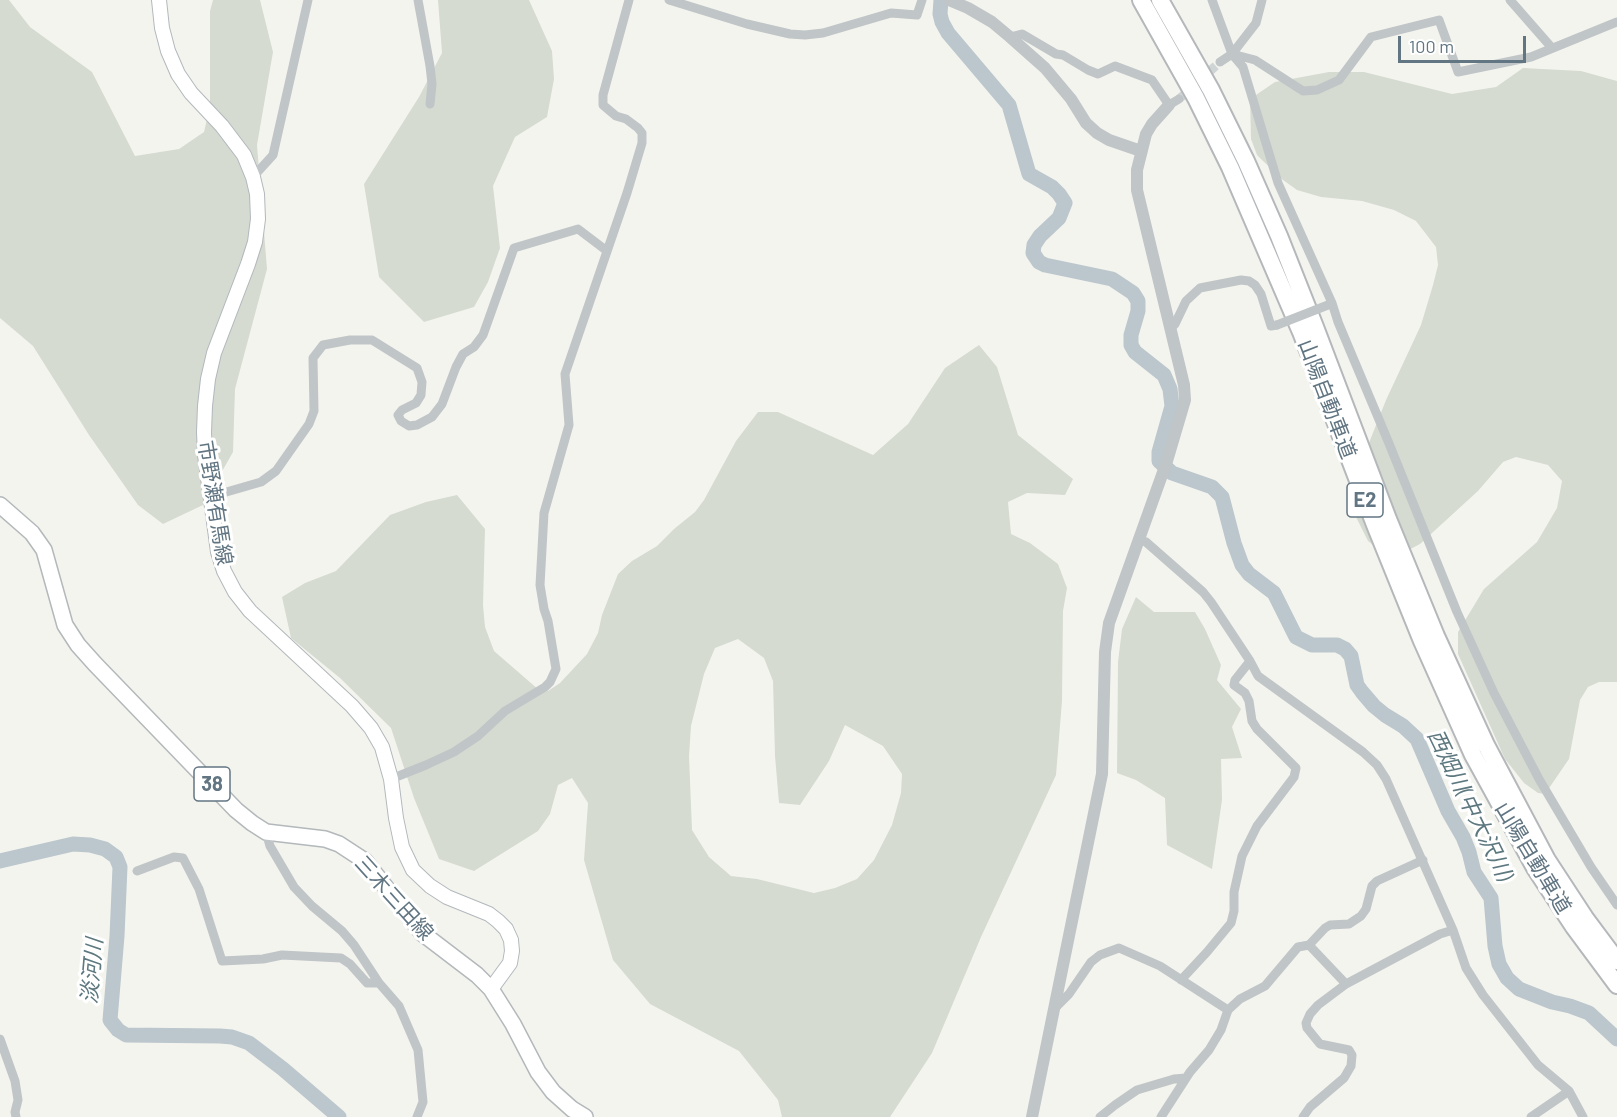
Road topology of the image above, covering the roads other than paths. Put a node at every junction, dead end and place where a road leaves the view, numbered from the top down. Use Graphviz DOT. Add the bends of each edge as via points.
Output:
graph roads {
  1 [pos="159,0"];
  2 [pos="308,0"];
  3 [pos="418,0"];
  4 [pos="629,0"];
  5 [pos="669,0"];
  6 [pos="922,0"];
  7 [pos="949,0"];
  8 [pos="1141,0"];
  9 [pos="1160,0"];
  10 [pos="1212,0"];
  11 [pos="1262,0"];
  12 [pos="1510,0"];
  13 [pos="1617,22"];
  14 [pos="1010,37"];
  15 [pos="1552,48"];
  16 [pos="1232,54"];
  17 [pos="1220,62"];
  18 [pos="1174,102"];
  19 [pos="430,104"];
  20 [pos="1141,151"];
  21 [pos="253,177"];
  22 [pos="607,251"];
  23 [pos="1330,304"];
  24 [pos="1170,329"];
  25 [pos="0,505"];
  26 [pos="212,507"];
  27 [pos="1138,539"];
  28 [pos="1250,661"];
  29 [pos="391,779"];
  30 [pos="266,832"];
  31 [pos="1423,861"];
  32 [pos="137,871"];
  33 [pos="1617,905"];
  34 [pos="1454,930"];
  35 [pos="1309,945"];
  36 [pos="1617,961"];
  37 [pos="1181,980"];
  38 [pos="380,982"];
  39 [pos="1346,984"];
  40 [pos="1617,985"];
  41 [pos="491,989"];
  42 [pos="1054,1009"];
  43 [pos="1228,1010"];
  44 [pos="0,1039"];
  45 [pos="1186,1078"];
  46 [pos="1569,1091"];
  47 [pos="16,1117"];
  48 [pos="417,1117"];
  49 [pos="585,1117"];
  50 [pos="1032,1117"];
  51 [pos="1100,1117"];
  52 [pos="1161,1117"];
  53 [pos="1303,1117"];
  54 [pos="1531,1117"];
  55 [pos="1583,1117"];
  1 -- 21 [label="main road, 市野瀬有馬線" via="162,28 177,74 234,141"];
  2 -- 21 [label="street" via="273,155"];
  3 -- 19 [label="street" via="430,66"];
  4 -- 22 [label="street" via="603,105 638,128 642,143"];
  5 -- 6 [label="street" via="747,24 805,35 891,13 917,15"];
  7 -- 14 [label="street" via="992,22"];
  8 -- 40 [label="highway, 山陽自動車道 / E2" via="1230,167 1301,332 1422,641 1473,754 1535,868"];
  9 -- 36 [label="highway, 山陽自動車道 / E2" via="1255,182 1436,636 1486,745 1547,860"];
  10 -- 16 [label="street"];
  11 -- 16 [label="street" via="1256,23"];
  12 -- 15 [label="street"];
  13 -- 15 [label="street"];
  14 -- 18 [label="street" via="1022,34 1098,74 1115,66 1152,80"];
  14 -- 20 [label="street" via="1045,68 1091,128 1109,140"];
  15 -- 16 [label="street" via="1531,57 1458,72 1439,20 1371,38 1339,80 1317,90 1303,91 1255,60"];
  16 -- 17 [label="street"];
  16 -- 23 [label="street" via="1243,67 1278,183"];
  18 -- 20 [label="street" via="1152,124"];
  20 -- 24 [label="street" via="1137,190"];
  21 -- 26 [label="main road, 市野瀬有馬線" via="258,219 255,242 208,379 204,432"];
  22 -- 26 [label="street" via="578,230 514,248 483,335 463,354 442,404 432,417 417,425 409,426 398,415 421,395 417,368 372,340 323,345 313,358 314,411 309,424 276,471 261,482 216,495"];
  22 -- 29 [label="street" via="565,374 569,425 544,513 540,585 556,669 545,687 505,711 454,752"];
  23 -- 24 [label="street, bridge" via="1271,326 1261,294 1255,285 1241,280 1200,288 1186,301"];
  23 -- 33 [label="street" via="1494,693 1539,779"];
  24 -- 27 [label="street" via="1185,400"];
  25 -- 30 [label="main road, 三木三田線 / 38" via="32,533 44,550 65,625 78,645 236,810"];
  26 -- 29 [label="main road, 市野瀬有馬線" via="218,552 235,592 250,611 362,716 382,747"];
  27 -- 28 [label="street" via="1203,592"];
  27 -- 42 [label="street" via="1109,623 1102,774"];
  28 -- 31 [label="street" via="1258,676 1377,765"];
  28 -- 37 [label="street" via="1234,685 1245,693 1257,729 1296,768 1294,777 1257,826 1242,856 1231,923"];
  29 -- 41 [label="main road, 市野瀬有馬線" via="402,847 413,870 447,897 489,914 506,929 512,951 510,963"];
  30 -- 38 [label="street" via="294,886 342,931"];
  30 -- 41 [label="main road, 三木三田線 / 38" via="325,839 352,851 365,861 422,933"];
  31 -- 34 [label="street"];
  31 -- 35 [label="street" via="1377,880 1371,886 1361,916 1349,924 1324,928"];
  32 -- 38 [label="street" via="174,857 183,858 199,889 222,961 282,955 341,958 367,983"];
  34 -- 39 [label="street"];
  34 -- 46 [label="street" via="1466,968 1483,995 1538,1065"];
  35 -- 39 [label="street"];
  35 -- 43 [label="street" via="1298,947 1265,986"];
  37 -- 42 [label="street" via="1119,948 1091,962"];
  37 -- 43 [label="street"];
  38 -- 48 [label="street" via="399,1006 418,1050 423,1102"];
  39 -- 53 [label="street" via="1318,1005 1306,1023 1320,1044 1349,1050 1352,1066"];
  41 -- 49 [label="main road, 三木三田線 / 38" via="538,1072 553,1092"];
  42 -- 50 [label="street"];
  43 -- 45 [label="street" via="1209,1050"];
  44 -- 47 [label="street" via="15,1081"];
  45 -- 51 [label="street" via="1137,1090"];
  45 -- 52 [label="street"];
  46 -- 54 [label="street"];
  46 -- 55 [label="street"];
}
